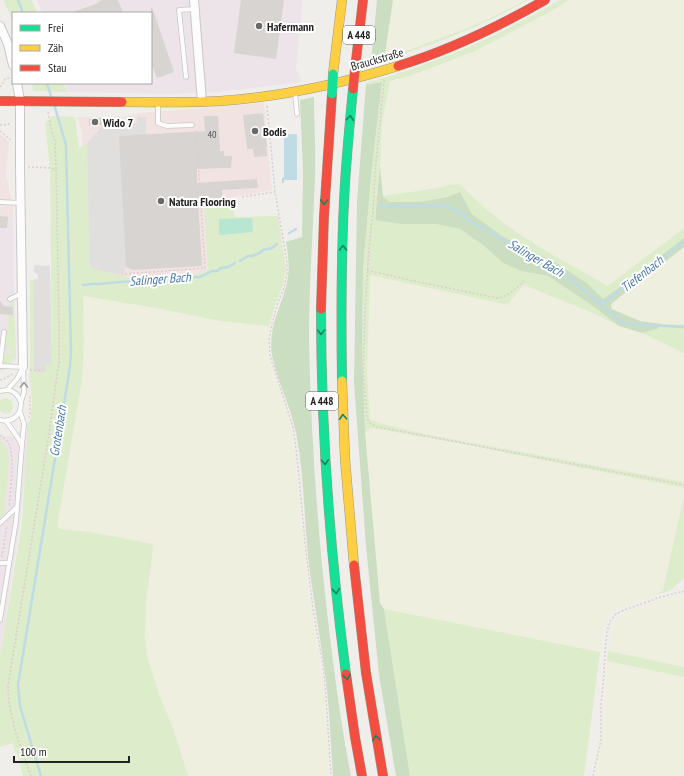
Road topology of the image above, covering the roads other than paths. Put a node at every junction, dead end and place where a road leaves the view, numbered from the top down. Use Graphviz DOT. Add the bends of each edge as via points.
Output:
graph roads {
  1 [pos="194,0"];
  2 [pos="342,0"];
  3 [pos="363,0"];
  4 [pos="545,0"];
  5 [pos="195,9"];
  6 [pos="0,26"];
  7 [pos="12,61"];
  8 [pos="186,78"];
  9 [pos="17,84"];
  10 [pos="295,91"];
  11 [pos="0,101"];
  12 [pos="20,101"];
  13 [pos="158,102"];
  14 [pos="202,102"];
  15 [pos="297,114"];
  16 [pos="192,124"];
  17 [pos="0,202"];
  18 [pos="21,204"];
  19 [pos="22,292"];
  20 [pos="10,299"];
  21 [pos="4,332"];
  22 [pos="0,366"];
  23 [pos="24,367"];
  24 [pos="7,390"];
  25 [pos="0,391"];
  26 [pos="21,403"];
  27 [pos="20,410"];
  28 [pos="0,420"];
  29 [pos="6,421"];
  30 [pos="22,445"];
  31 [pos="18,507"];
  32 [pos="0,523"];
  33 [pos="0,563"];
  34 [pos="9,563"];
  35 [pos="0,620"];
  36 [pos="362,776"];
  37 [pos="383,776"];
  1 -- 5 [label="street"];
  2 -- 36 [label="main road, A 448, one-way, bridge" via="325,179 321,317 323,408 337,605"];
  37 -- 3 [label="main road, A 448, one-way, bridge" via="359,621 343,413 345,182 354,69"];
  4 -- 10 [label="main road, Brauckstraße" via="473,38 424,57 384,71"];
  5 -- 8 [label="lane" via="179,10"];
  5 -- 14 [label="street"];
  6 -- 7 [label="street"];
  9 -- 12 [label="street"];
  10 -- 14 [label="main road, Brauckstraße"];
  10 -- 15 [label="lane"];
  11 -- 12 [label="main road, Brauckstraße"];
  12 -- 13 [label="main road, Brauckstraße"];
  12 -- 18 [label="street"];
  13 -- 14 [label="main road, Brauckstraße"];
  13 -- 16 [label="lane" via="158,123 167,126"];
  17 -- 18 [label="lane"];
  18 -- 19 [label="street"];
  19 -- 20 [label="lane"];
  19 -- 23 [label="street"];
  21 -- 22 [label="lane"];
  22 -- 23 [label="lane"];
  23 -- 24 [label="lane"];
  26 -- 23 [label="lane, one-way" via="24,392"];
  24 -- 25 [label="lane"];
  24 -- 26 [label="lane" via="16,394"];
  26 -- 27 [label="lane"];
  27 -- 29 [label="lane" via="15,418"];
  27 -- 30 [label="lane" via="24,424"];
  28 -- 29 [label="lane"];
  29 -- 30 [label="lane"];
  30 -- 31 [label="lane"];
  31 -- 32 [label="lane"];
  31 -- 34 [label="lane"];
  33 -- 34 [label="lane"];
  34 -- 35 [label="lane"];
}
